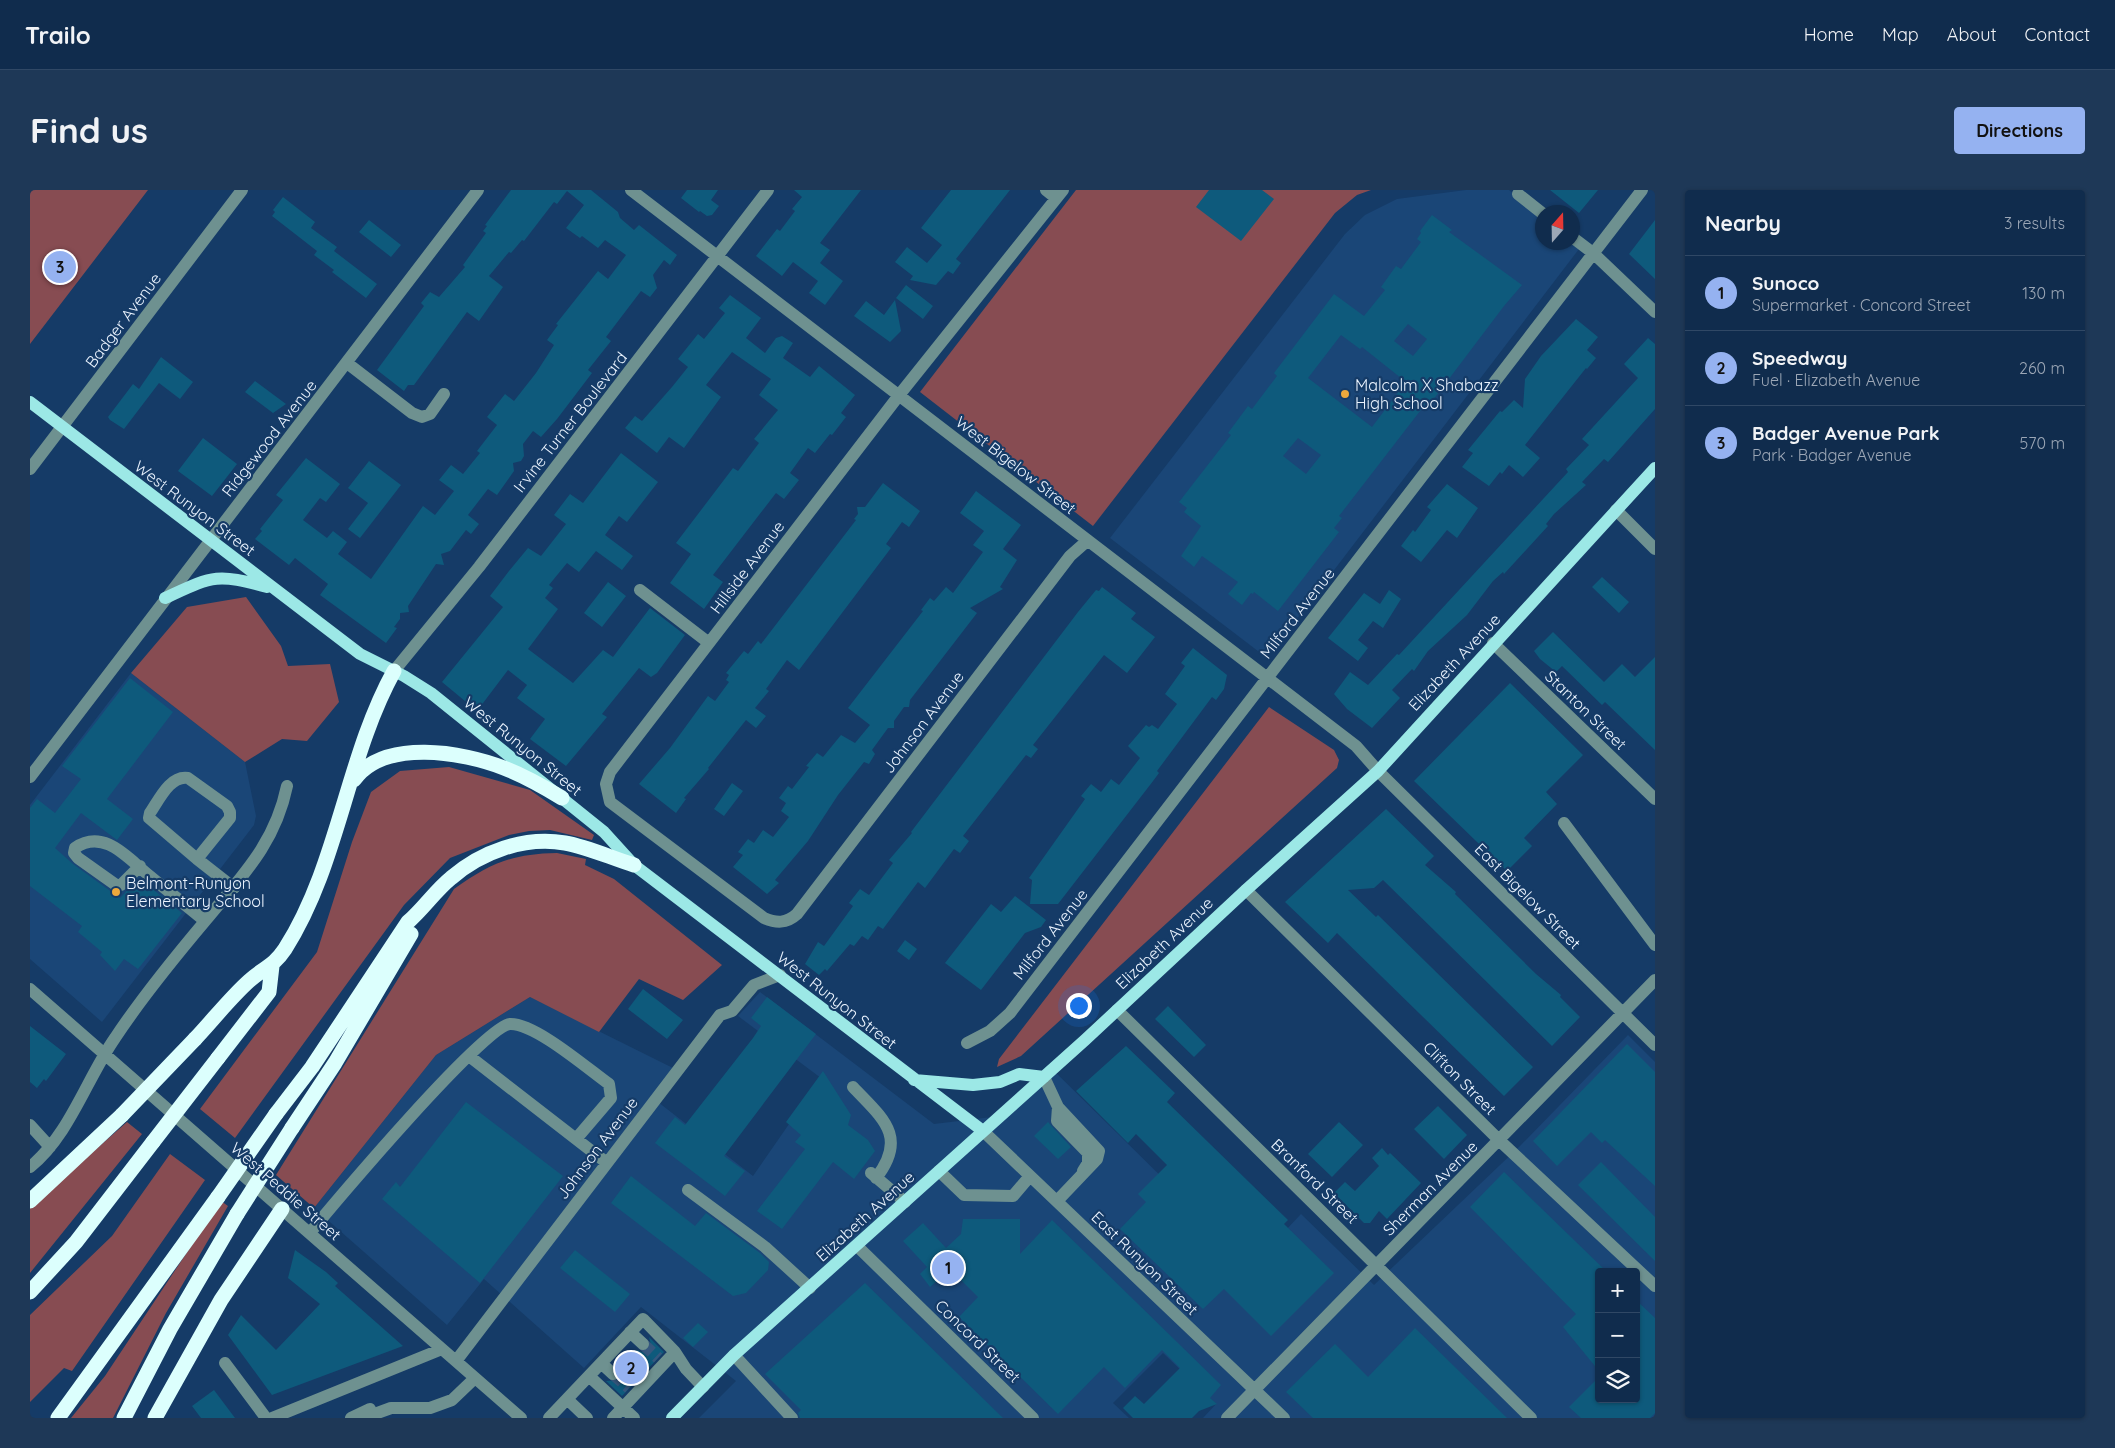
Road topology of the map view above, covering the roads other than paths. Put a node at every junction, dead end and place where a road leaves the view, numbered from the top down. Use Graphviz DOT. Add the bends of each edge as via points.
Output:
graph roads {
  1 [pos="242,190"];
  2 [pos="478,190"];
  3 [pos="631,190"];
  4 [pos="768,190"];
  5 [pos="1642,190"];
  6 [pos="1055,193"];
  7 [pos="1518,194"];
  8 [pos="1535,207"];
  9 [pos="1580,243"];
  10 [pos="1593,253"];
  11 [pos="717,257"];
  12 [pos="1655,312"];
  13 [pos="347,363"];
  14 [pos="444,394"];
  15 [pos="900,394"];
  16 [pos="30,402"];
  17 [pos="63,426"];
  18 [pos="1655,468"];
  19 [pos="30,469"];
  20 [pos="1616,510"];
  21 [pos="211,540"];
  22 [pos="1087,541"];
  23 [pos="1655,549"];
  24 [pos="274,589"];
  25 [pos="640,590"];
  26 [pos="165,598"];
  27 [pos="710,643"];
  28 [pos="1494,643"];
  29 [pos="394,671"];
  30 [pos="1268,678"];
  31 [pos="1378,771"];
  32 [pos="30,777"];
  33 [pos="351,785"];
  34 [pos="287,786"];
  35 [pos="562,798"];
  36 [pos="1655,800"];
  37 [pos="1564,823"];
  38 [pos="197,860"];
  39 [pos="634,865"];
  40 [pos="140,866"];
  41 [pos="234,888"];
  42 [pos="1246,890"];
  43 [pos="422,910"];
  44 [pos="205,921"];
  45 [pos="784,922"];
  46 [pos="1655,945"];
  47 [pos="272,966"];
  48 [pos="780,975"];
  49 [pos="1655,980"];
  50 [pos="30,989"];
  51 [pos="1117,1010"];
  52 [pos="1623,1013"];
  53 [pos="966,1043"];
  54 [pos="1655,1045"];
  55 [pos="105,1055"];
  56 [pos="469,1056"];
  57 [pos="1044,1077"];
  58 [pos="914,1080"];
  59 [pos="853,1087"];
  60 [pos="30,1125"];
  61 [pos="983,1131"];
  62 [pos="576,1139"];
  63 [pos="1500,1141"];
  64 [pos="50,1147"];
  65 [pos="606,1163"];
  66 [pos="30,1167"];
  67 [pos="939,1171"];
  68 [pos="1030,1176"];
  69 [pos="688,1190"];
  70 [pos="30,1201"];
  71 [pos="905,1202"];
  72 [pos="1057,1202"];
  73 [pos="282,1209"];
  74 [pos="310,1233"];
  75 [pos="857,1246"];
  76 [pos="1377,1264"];
  77 [pos="1655,1286"];
  78 [pos="810,1288"];
  79 [pos="30,1292"];
  80 [pos="630,1332"];
  81 [pos="643,1344"];
  82 [pos="442,1349"];
  83 [pos="675,1352"];
  84 [pos="734,1355"];
  85 [pos="456,1361"];
  86 [pos="225,1363"];
  87 [pos="601,1363"];
  88 [pos="613,1374"];
  89 [pos="589,1376"];
  90 [pos="475,1378"];
  91 [pos="703,1387"];
  92 [pos="1255,1390"];
  93 [pos="567,1399"];
  94 [pos="623,1407"];
  95 [pos="510,1408"];
  96 [pos="405,1412"];
  97 [pos="556,1416"];
  98 [pos="58,1418"];
  99 [pos="124,1418"];
  100 [pos="155,1418"];
  101 [pos="266,1418"];
  102 [pos="272,1418"];
  103 [pos="351,1418"];
  104 [pos="364,1418"];
  105 [pos="500,1418"];
  106 [pos="521,1418"];
  107 [pos="587,1418"];
  108 [pos="613,1418"];
  109 [pos="634,1418"];
  110 [pos="672,1418"];
  111 [pos="792,1418"];
  112 [pos="1033,1418"];
  113 [pos="1227,1418"];
  114 [pos="1284,1418"];
  115 [pos="1531,1418"];
  1 -- 17 [label="street, Badger Avenue"];
  2 -- 13 [label="street, Ridgewood Avenue"];
  3 -- 11 [label="street, West Bigelow Street"];
  4 -- 11 [label="street, Irvine Turner Boulevard"];
  5 -- 10 [label="street, Milford Avenue"];
  6 -- 15 [label="street, Hillside Avenue"];
  7 -- 8 [label="street"];
  9 -- 10 [label="street"];
  10 -- 12 [label="street"];
  10 -- 30 [label="street, Milford Avenue"];
  11 -- 15 [label="street, West Bigelow Street"];
  11 -- 29 [label="street, Irvine Turner Boulevard" via="479,567"];
  13 -- 14 [label="street" via="412,413 422,417 430,414"];
  13 -- 21 [label="street, Ridgewood Avenue"];
  15 -- 22 [label="street, West Bigelow Street"];
  15 -- 27 [label="street, Hillside Avenue"];
  16 -- 17 [label="main road, West Runyon Street"];
  17 -- 19 [label="street, Badger Avenue"];
  17 -- 21 [label="main road, West Runyon Street"];
  18 -- 20 [label="main road, Elizabeth Avenue"];
  20 -- 23 [label="street"];
  20 -- 28 [label="main road, Elizabeth Avenue"];
  21 -- 24 [label="main road, West Runyon Street"];
  21 -- 26 [label="street, Ridgewood Avenue"];
  22 -- 30 [label="street, West Bigelow Street"];
  22 -- 45 [label="street, Johnson Avenue" via="1070,556 797,914"];
  24 -- 26 [label="main road" via="230,577 216,578"];
  24 -- 29 [label="main road, West Runyon Street" via="360,654"];
  25 -- 27 [label="street"];
  26 -- 32 [label="street, Ridgewood Avenue"];
  27 -- 45 [label="street, Hillside Avenue" via="610,772 606,791 615,806 764,918"];
  28 -- 31 [label="main road, Elizabeth Avenue"];
  28 -- 36 [label="street, Stanton Street"];
  29 -- 33 [label="highway" via="375,711"];
  29 -- 35 [label="main road, West Runyon Street" via="431,693"];
  30 -- 31 [label="street, West Bigelow Street" via="1356,746"];
  30 -- 53 [label="street, Milford Avenue" via="1010,1013 990,1031"];
  31 -- 42 [label="main road, Elizabeth Avenue"];
  31 -- 52 [label="street, East Bigelow Street"];
  33 -- 35 [label="highway" via="359,773 385,757 436,753 502,767"];
  33 -- 47 [label="highway" via="315,890 290,940"];
  34 -- 41 [label="street" via="273,830"];
  35 -- 39 [label="main road, West Runyon Street" via="613,840"];
  37 -- 46 [label="street"];
  38 -- 38 [label="street" via="230,818 230,812 227,806 188,778 181,777 172,782 149,818"];
  38 -- 41 [label="street"];
  39 -- 43 [label="highway" via="564,842 509,846 459,870"];
  39 -- 48 [label="main road, West Runyon Street"];
  40 -- 40 [label="street" via="107,844 94,841 75,848 78,858 116,885 121,885"];
  40 -- 44 [label="street"];
  41 -- 44 [label="street"];
  42 -- 51 [label="main road, Elizabeth Avenue"];
  42 -- 63 [label="street, Clifton Street"];
  43 -- 98 [label="highway, bridge" via="408,922 312,1067"];
  43 -- 99 [label="highway, bridge" via="416,926 352,1034 237,1214 170,1329"];
  44 -- 55 [label="street"];
  47 -- 70 [label="highway, bridge" via="250,980 122,1115"];
  47 -- 79 [label="highway, bridge" via="269,992 76,1242"];
  48 -- 58 [label="main road, West Runyon Street"];
  48 -- 65 [label="street, Johnson Avenue" via="754,984 732,1011 720,1015"];
  49 -- 52 [label="street, Sherman Avenue"];
  50 -- 55 [label="street, West Peddie Street"];
  51 -- 57 [label="main road, Elizabeth Avenue"];
  51 -- 76 [label="street, Branford Street"];
  52 -- 54 [label="street, East Bigelow Street"];
  52 -- 63 [label="street, Sherman Avenue"];
  55 -- 64 [label="street"];
  55 -- 73 [label="street, West Peddie Street"];
  56 -- 62 [label="street"];
  56 -- 62 [label="street" via="500,1026 511,1024 545,1037 609,1084 611,1098"];
  56 -- 74 [label="street" via="343,1192"];
  57 -- 58 [label="main road" via="1018,1074 1000,1082 973,1086"];
  57 -- 61 [label="main road, Elizabeth Avenue"];
  57 -- 72 [label="street" via="1058,1107 1099,1152 1097,1159"];
  58 -- 61 [label="main road, West Runyon Street"];
  59 -- 71 [label="street" via="887,1124 892,1144 890,1154 874,1176"];
  60 -- 64 [label="street"];
  61 -- 67 [label="main road, Elizabeth Avenue"];
  61 -- 68 [label="street, East Runyon Street"];
  62 -- 65 [label="street"];
  63 -- 76 [label="street, Sherman Avenue"];
  63 -- 77 [label="street, Clifton Street"];
  64 -- 66 [label="street"];
  65 -- 85 [label="street, Johnson Avenue"];
  67 -- 68 [label="street" via="964,1195 1013,1196"];
  67 -- 71 [label="main road, Elizabeth Avenue"];
  68 -- 72 [label="street, East Runyon Street"];
  69 -- 78 [label="street" via="766,1247"];
  71 -- 75 [label="main road, Elizabeth Avenue"];
  72 -- 92 [label="street, East Runyon Street"];
  73 -- 74 [label="street, West Peddie Street"];
  73 -- 100 [label="highway" via="221,1300"];
  74 -- 82 [label="street, West Peddie Street"];
  75 -- 78 [label="main road, Elizabeth Avenue"];
  75 -- 112 [label="street, Concord Street"];
  76 -- 92 [label="street, Sherman Avenue"];
  76 -- 115 [label="street, Branford Street"];
  78 -- 84 [label="main road, Elizabeth Avenue"];
  80 -- 81 [label="street"];
  80 -- 83 [label="street" via="643,1319"];
  80 -- 87 [label="street"];
  82 -- 85 [label="street, West Peddie Street"];
  82 -- 102 [label="street"];
  83 -- 91 [label="street"];
  83 -- 94 [label="street" via="661,1361 632,1391"];
  84 -- 91 [label="main road, Elizabeth Avenue"];
  84 -- 111 [label="street"];
  85 -- 90 [label="street, West Peddie Street"];
  86 -- 101 [label="street"];
  87 -- 88 [label="street"];
  87 -- 89 [label="street"];
  89 -- 93 [label="street"];
  89 -- 94 [label="street"];
  90 -- 95 [label="street, West Peddie Street"];
  90 -- 96 [label="street" via="452,1400"];
  91 -- 110 [label="main road, Elizabeth Avenue"];
  92 -- 113 [label="street, Sherman Avenue"];
  92 -- 114 [label="street, East Runyon Street"];
  93 -- 97 [label="street"];
  93 -- 107 [label="street"];
  94 -- 108 [label="street"];
  94 -- 109 [label="street"];
  95 -- 105 [label="street"];
  95 -- 106 [label="street, West Peddie Street"];
  96 -- 103 [label="street" via="389,1401"];
  96 -- 104 [label="street" via="391,1408"];
}
